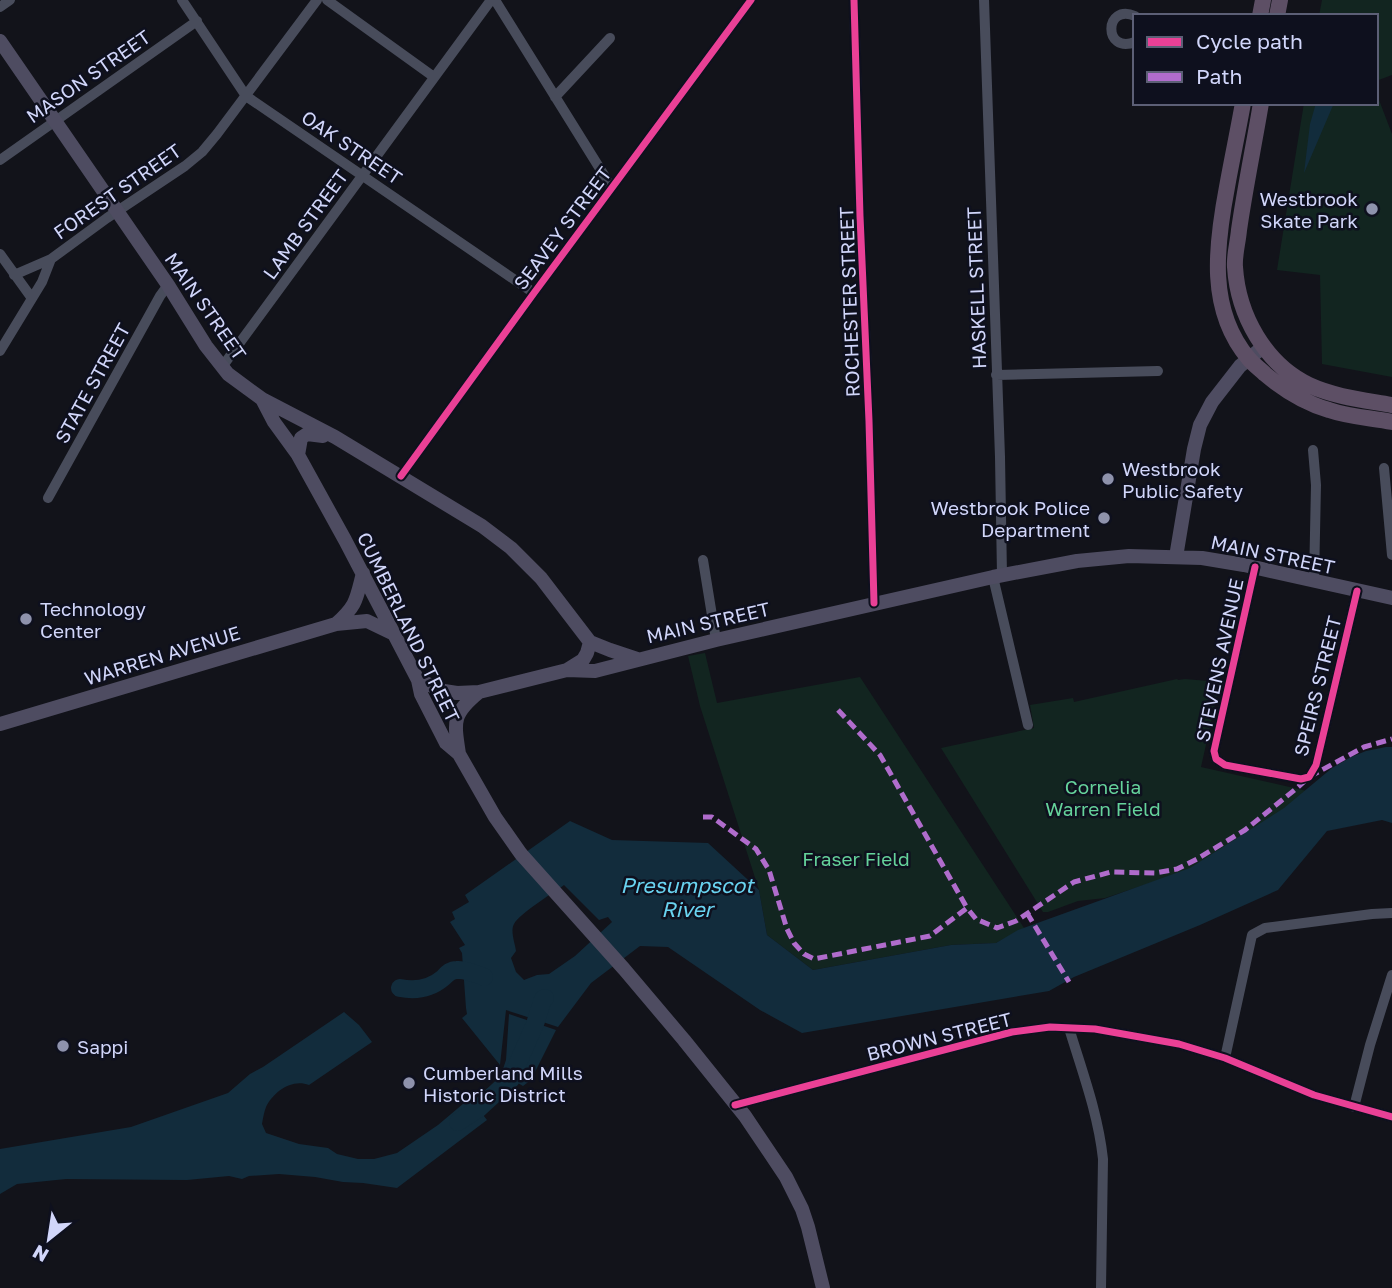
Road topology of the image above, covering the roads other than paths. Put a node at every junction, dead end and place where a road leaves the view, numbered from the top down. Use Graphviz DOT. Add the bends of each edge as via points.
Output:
graph roads {
  1 [pos="10,0"];
  2 [pos="182,0"];
  3 [pos="317,0"];
  4 [pos="327,0"];
  5 [pos="493,0"];
  6 [pos="751,0"];
  7 [pos="854,0"];
  8 [pos="984,0"];
  9 [pos="1128,0"];
  10 [pos="0,7"];
  11 [pos="1131,14"];
  12 [pos="197,21"];
  13 [pos="610,38"];
  14 [pos="0,41"];
  15 [pos="1133,44"];
  16 [pos="434,77"];
  17 [pos="246,96"];
  18 [pos="555,97"];
  19 [pos="1243,105"];
  20 [pos="1261,105"];
  21 [pos="54,121"];
  22 [pos="0,160"];
  23 [pos="362,175"];
  24 [pos="612,188"];
  25 [pos="116,212"];
  26 [pos="0,254"];
  27 [pos="51,259"];
  28 [pos="14,275"];
  29 [pos="168,285"];
  30 [pos="534,293"];
  31 [pos="32,297"];
  32 [pos="1263,347"];
  33 [pos="0,351"];
  34 [pos="1249,359"];
  35 [pos="222,367"];
  36 [pos="1158,372"];
  37 [pos="996,376"];
  38 [pos="261,399"];
  39 [pos="1392,405"];
  40 [pos="1392,422"];
  41 [pos="335,438"];
  42 [pos="1313,450"];
  43 [pos="298,455"];
  44 [pos="1384,468"];
  45 [pos="401,476"];
  46 [pos="48,498"];
  47 [pos="1392,555"];
  48 [pos="1175,557"];
  49 [pos="703,560"];
  50 [pos="1255,567"];
  51 [pos="363,573"];
  52 [pos="997,576"];
  53 [pos="1314,581"];
  54 [pos="1357,591"];
  55 [pos="1392,598"];
  56 [pos="874,603"];
  57 [pos="336,624"];
  58 [pos="394,634"];
  59 [pos="716,640"];
  60 [pos="590,642"];
  61 [pos="637,659"];
  62 [pos="567,670"];
  63 [pos="418,680"];
  64 [pos="479,692"];
  65 [pos="0,724"];
  66 [pos="1028,725"];
  67 [pos="459,754"];
  68 [pos="1216,759"];
  69 [pos="1392,913"];
  70 [pos="1392,975"];
  71 [pos="1069,1027"];
  72 [pos="1226,1058"];
  73 [pos="735,1105"];
  74 [pos="1354,1107"];
  75 [pos="1392,1117"];
  76 [pos="823,1288"];
  77 [pos="1101,1288"];
  1 -- 10 [label="street"];
  2 -- 12 [label="street, OAK STREET"];
  3 -- 17 [label="street, FOREST STREET"];
  4 -- 16 [label="street"];
  5 -- 16 [label="street, LAMB STREET"];
  5 -- 18 [label="street"];
  6 -- 24 [label="street, SEAVEY STREET"];
  7 -- 56 [label="street, ROCHESTER STREET"];
  8 -- 37 [label="street, HASKELL STREET"];
  9 -- 11 [label="street"];
  11 -- 15 [label="street" via="1118,15 1111,34 1122,44"];
  12 -- 17 [label="street, OAK STREET"];
  12 -- 21 [label="street, MASON STREET"];
  13 -- 18 [label="street"];
  14 -- 21 [label="main road, MAIN STREET"];
  16 -- 23 [label="street, LAMB STREET"];
  17 -- 23 [label="street, OAK STREET"];
  17 -- 25 [label="street, FOREST STREET" via="202,152"];
  18 -- 24 [label="street"];
  19 -- 34 [label="highway" via="1221,218 1217,282 1224,313"];
  20 -- 32 [label="highway" via="1234,266 1241,302"];
  21 -- 22 [label="street, MASON STREET"];
  21 -- 25 [label="main road, MAIN STREET"];
  23 -- 30 [label="street, OAK STREET"];
  23 -- 35 [label="street, LAMB STREET"];
  24 -- 30 [label="street, SEAVEY STREET"];
  25 -- 27 [label="street, FOREST STREET"];
  25 -- 29 [label="main road, MAIN STREET"];
  26 -- 28 [label="street"];
  27 -- 28 [label="street"];
  27 -- 31 [label="street, FOREST STREET"];
  28 -- 31 [label="street"];
  29 -- 35 [label="main road, MAIN STREET"];
  29 -- 46 [label="street, STATE STREET"];
  30 -- 45 [label="street, SEAVEY STREET"];
  31 -- 33 [label="street, FOREST STREET"];
  32 -- 34 [label="main road"];
  32 -- 39 [label="highway" via="1308,384"];
  34 -- 40 [label="highway" via="1276,384 1305,401 1331,411"];
  34 -- 48 [label="main road" via="1212,402 1200,425"];
  35 -- 38 [label="main road, MAIN STREET"];
  36 -- 37 [label="street"];
  37 -- 52 [label="street, HASKELL STREET" via="1000,457"];
  38 -- 41 [label="main road, MAIN STREET"];
  38 -- 43 [label="main road, CUMBERLAND STREET"];
  41 -- 43 [label="main road" via="307,434 301,438"];
  41 -- 45 [label="main road, MAIN STREET"];
  42 -- 53 [label="street"];
  43 -- 51 [label="main road, CUMBERLAND STREET"];
  44 -- 47 [label="street"];
  45 -- 60 [label="main road, MAIN STREET" via="511,548 541,578"];
  48 -- 50 [label="main road, MAIN STREET"];
  48 -- 52 [label="main road, MAIN STREET" via="1077,561"];
  49 -- 59 [label="street"];
  50 -- 53 [label="main road, MAIN STREET"];
  50 -- 68 [label="street, STEVENS AVENUE" via="1216,740"];
  51 -- 57 [label="main road" via="355,603"];
  51 -- 58 [label="main road, CUMBERLAND STREET"];
  52 -- 56 [label="main road, MAIN STREET"];
  52 -- 66 [label="street, HASKELL STREET"];
  53 -- 54 [label="main road, MAIN STREET"];
  54 -- 55 [label="main road, MAIN STREET"];
  54 -- 68 [label="street, SPEIRS STREET" via="1319,754 1309,777 1275,775"];
  56 -- 59 [label="main road, MAIN STREET"];
  57 -- 58 [label="main road, WARREN AVENUE" via="367,621"];
  57 -- 65 [label="main road, WARREN AVENUE"];
  58 -- 63 [label="main road, CUMBERLAND STREET"];
  59 -- 61 [label="main road, MAIN STREET"];
  60 -- 61 [label="main road, MAIN STREET"];
  60 -- 62 [label="main road" via="583,660"];
  61 -- 62 [label="main road" via="596,671"];
  62 -- 64 [label="main road"];
  63 -- 64 [label="main road" via="444,691"];
  63 -- 67 [label="main road, CUMBERLAND STREET" via="446,743"];
  64 -- 67 [label="main road" via="456,719"];
  67 -- 73 [label="main road, CUMBERLAND STREET" via="521,854 624,969"];
  69 -- 72 [label="street" via="1265,928 1252,935"];
  70 -- 74 [label="street"];
  71 -- 72 [label="street, BROWN STREET" via="1111,1030"];
  71 -- 73 [label="street, BROWN STREET" via="1012,1032"];
  71 -- 77 [label="street" via="1101,1139"];
  72 -- 74 [label="street, BROWN STREET"];
  73 -- 76 [label="main road, CUMBERLAND STREET" via="794,1192"];
  74 -- 75 [label="street, BROWN STREET"];
}
